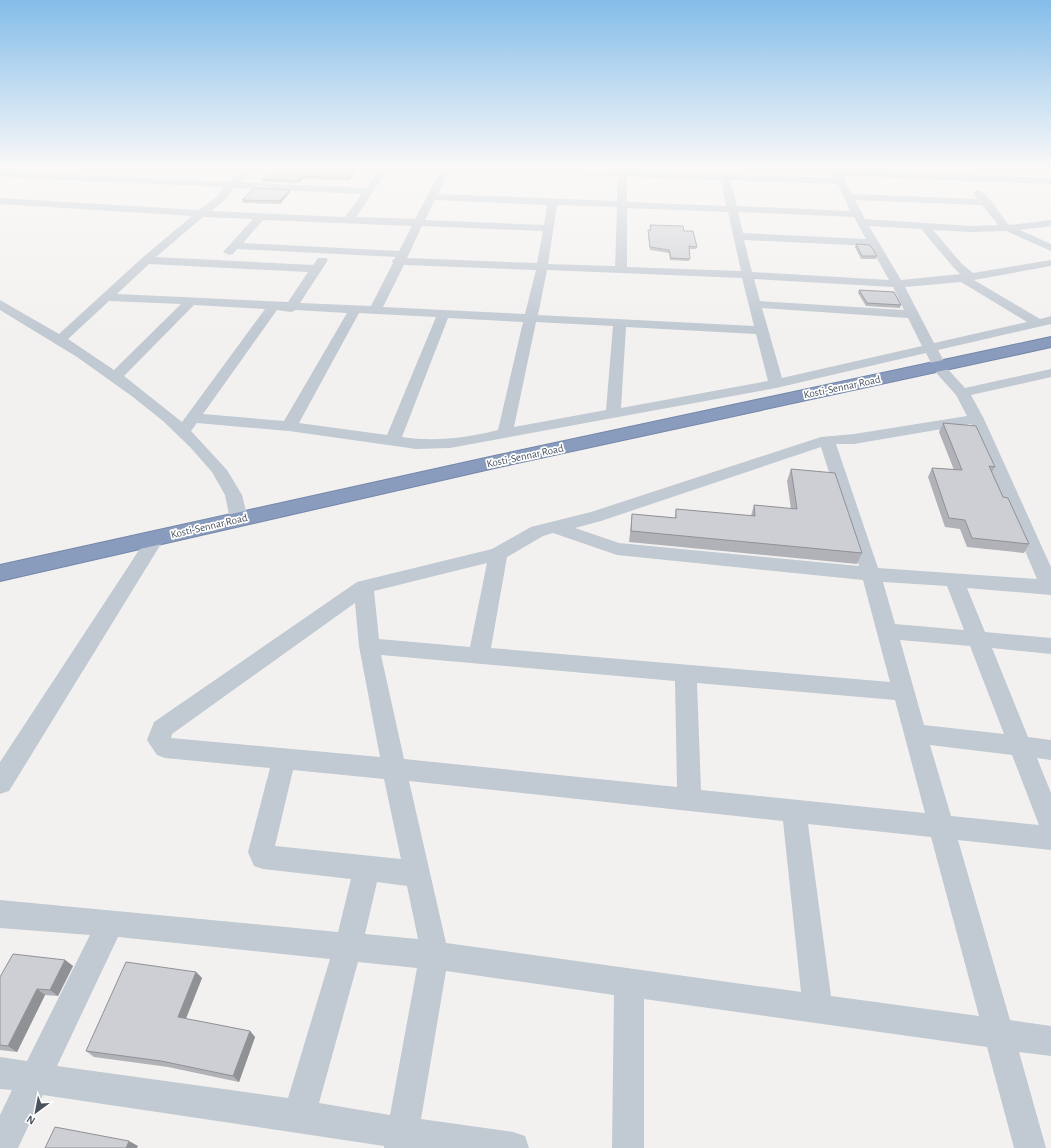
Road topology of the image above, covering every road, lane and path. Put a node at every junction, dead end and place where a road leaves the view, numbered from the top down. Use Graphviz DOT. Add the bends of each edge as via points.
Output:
graph roads {
  1 [pos="191,222"];
  2 [pos="256,222"];
  3 [pos="408,222"];
  4 [pos="418,222"];
  5 [pos="550,222"];
  6 [pos="622,222"];
  7 [pos="734,222"];
  8 [pos="861,222"];
  9 [pos="888,222"];
  10 [pos="1001,222"];
  11 [pos="1051,223"];
  12 [pos="476,224"];
  13 [pos="923,226"];
  14 [pos="549,228"];
  15 [pos="1011,228"];
  16 [pos="738,236"];
  17 [pos="874,243"];
  18 [pos="234,246"];
  19 [pos="1051,248"];
  20 [pos="328,251"];
  21 [pos="400,258"];
  22 [pos="146,260"];
  23 [pos="1051,263"];
  24 [pos="218,264"];
  25 [pos="542,266"];
  26 [pos="316,269"];
  27 [pos="621,270"];
  28 [pos="748,275"];
  29 [pos="963,278"];
  30 [pos="897,284"];
  31 [pos="108,297"];
  32 [pos="190,302"];
  33 [pos="0,304"];
  34 [pos="756,304"];
  35 [pos="273,307"];
  36 [pos="291,308"];
  37 [pos="356,310"];
  38 [pos="375,311"];
  39 [pos="912,314"];
  40 [pos="443,315"];
  41 [pos="529,319"];
  42 [pos="1051,320"];
  43 [pos="1038,323"];
  44 [pos="620,324"];
  45 [pos="762,330"];
  46 [pos="60,340"];
  47 [pos="1051,342"];
  48 [pos="930,348"];
  49 [pos="937,366"];
  50 [pos="1051,373"];
  51 [pos="114,378"];
  52 [pos="776,384"];
  53 [pos="962,393"];
  54 [pos="613,412"];
  55 [pos="191,418"];
  56 [pos="976,419"];
  57 [pos="289,426"];
  58 [pos="183,431"];
  59 [pos="505,433"];
  60 [pos="827,440"];
  61 [pos="393,441"];
  62 [pos="239,519"];
  63 [pos="554,528"];
  64 [pos="155,539"];
  65 [pos="498,554"];
  66 [pos="0,573"];
  67 [pos="871,574"];
  68 [pos="954,580"];
  69 [pos="364,587"];
  70 [pos="1051,587"];
  71 [pos="887,630"];
  72 [pos="976,639"];
  73 [pos="369,646"];
  74 [pos="1051,646"];
  75 [pos="479,656"];
  76 [pos="686,674"];
  77 [pos="905,692"];
  78 [pos="916,734"];
  79 [pos="1021,746"];
  80 [pos="1051,750"];
  81 [pos="284,760"];
  82 [pos="395,769"];
  83 [pos="3,776"];
  84 [pos="689,799"];
  85 [pos="794,812"];
  86 [pos="1051,823"];
  87 [pos="941,826"];
  88 [pos="1051,838"];
  89 [pos="367,868"];
  90 [pos="418,874"];
  91 [pos="0,914"];
  92 [pos="111,922"];
  93 [pos="348,946"];
  94 [pos="434,955"];
  95 [pos="628,983"];
  96 [pos="818,1009"];
  97 [pos="998,1034"];
  98 [pos="1051,1041"];
  99 [pos="0,1073"];
  100 [pos="34,1078"];
  101 [pos="299,1116"];
  102 [pos="402,1141"];
  103 [pos="1,1148"];
  104 [pos="513,1148"];
  105 [pos="628,1148"];
  106 [pos="1030,1148"];
  1 -- 22 [label="street"];
  2 -- 18 [label="street"];
  3 -- 4 [label="street"];
  4 -- 12 [label="street"];
  4 -- 21 [label="street"];
  5 -- 14 [label="street"];
  6 -- 27 [label="street"];
  7 -- 16 [label="street"];
  8 -- 17 [label="street"];
  9 -- 13 [label="street"];
  10 -- 15 [label="street" via="1005,227"];
  11 -- 15 [label="street"];
  12 -- 14 [label="street"];
  13 -- 15 [label="street"];
  13 -- 29 [label="street" via="967,273"];
  14 -- 25 [label="street"];
  15 -- 19 [label="street"];
  16 -- 17 [label="street"];
  16 -- 28 [label="street"];
  17 -- 30 [label="street"];
  18 -- 20 [label="street"];
  18 -- 24 [label="street"];
  20 -- 21 [label="street"];
  20 -- 26 [label="street"];
  21 -- 25 [label="street"];
  21 -- 38 [label="street"];
  22 -- 24 [label="street"];
  22 -- 31 [label="street"];
  23 -- 29 [label="street"];
  24 -- 26 [label="street"];
  25 -- 27 [label="street"];
  25 -- 41 [label="street"];
  26 -- 36 [label="street"];
  27 -- 28 [label="street"];
  28 -- 30 [label="street"];
  28 -- 34 [label="street"];
  29 -- 30 [label="street"];
  29 -- 43 [label="street"];
  30 -- 39 [label="street"];
  31 -- 32 [label="street"];
  31 -- 46 [label="street"];
  32 -- 35 [label="street"];
  32 -- 51 [label="street"];
  33 -- 46 [label="street"];
  34 -- 39 [label="street"];
  34 -- 45 [label="street"];
  35 -- 36 [label="street"];
  35 -- 55 [label="street"];
  36 -- 37 [label="street"];
  37 -- 38 [label="street"];
  37 -- 57 [label="street"];
  38 -- 40 [label="street"];
  39 -- 48 [label="street"];
  40 -- 41 [label="street"];
  40 -- 61 [label="street"];
  41 -- 44 [label="street"];
  41 -- 59 [label="street"];
  42 -- 43 [label="street"];
  43 -- 48 [label="street"];
  44 -- 45 [label="street"];
  44 -- 54 [label="street"];
  45 -- 52 [label="street"];
  46 -- 51 [label="street"];
  47 -- 49 [label="highway, Kosti-Sennar Road"];
  48 -- 49 [label="street"];
  48 -- 52 [label="street"];
  49 -- 53 [label="street"];
  49 -- 62 [label="highway, Kosti-Sennar Road"];
  50 -- 53 [label="street"];
  51 -- 58 [label="street"];
  52 -- 54 [label="street"];
  53 -- 56 [label="street"];
  54 -- 59 [label="street"];
  55 -- 57 [label="street"];
  55 -- 58 [label="street"];
  56 -- 60 [label="street" via="854,439"];
  56 -- 70 [label="street"];
  57 -- 61 [label="street"];
  58 -- 62 [label="street" via="207,455 224,478 240,508"];
  59 -- 61 [label="street" via="454,444"];
  60 -- 63 [label="street" via="595,517"];
  60 -- 67 [label="street"];
  62 -- 64 [label="highway, Kosti-Sennar Road"];
  63 -- 65 [label="street" via="534,532"];
  63 -- 67 [label="street" via="617,549"];
  64 -- 66 [label="highway, Kosti-Sennar Road"];
  64 -- 83 [label="street"];
  65 -- 69 [label="street"];
  65 -- 75 [label="street"];
  67 -- 68 [label="street"];
  67 -- 71 [label="street"];
  68 -- 70 [label="street"];
  68 -- 72 [label="street"];
  69 -- 73 [label="street"];
  69 -- 81 [label="street" via="162,729 159,734 159,740 165,748"];
  71 -- 72 [label="street"];
  71 -- 77 [label="street"];
  72 -- 74 [label="street"];
  72 -- 79 [label="street"];
  73 -- 75 [label="street"];
  73 -- 82 [label="street"];
  75 -- 76 [label="street"];
  76 -- 77 [label="street"];
  76 -- 84 [label="street"];
  77 -- 78 [label="street"];
  78 -- 79 [label="street"];
  78 -- 87 [label="street"];
  79 -- 80 [label="street"];
  79 -- 86 [label="street"];
  81 -- 82 [label="street"];
  81 -- 89 [label="street" via="260,852 262,855 266,858"];
  82 -- 84 [label="street"];
  82 -- 90 [label="street"];
  84 -- 85 [label="street"];
  85 -- 87 [label="street"];
  85 -- 96 [label="street"];
  87 -- 88 [label="street"];
  87 -- 97 [label="street"];
  89 -- 90 [label="street"];
  89 -- 93 [label="street"];
  90 -- 94 [label="street"];
  91 -- 92 [label="street"];
  92 -- 93 [label="street"];
  92 -- 100 [label="street"];
  93 -- 94 [label="street"];
  93 -- 101 [label="street"];
  94 -- 95 [label="street"];
  94 -- 102 [label="street"];
  95 -- 96 [label="street"];
  95 -- 105 [label="street"];
  96 -- 97 [label="street"];
  97 -- 98 [label="street"];
  97 -- 106 [label="street"];
  99 -- 100 [label="street"];
  100 -- 101 [label="street"];
  100 -- 103 [label="street"];
  101 -- 102 [label="street"];
  102 -- 104 [label="street"];
}
